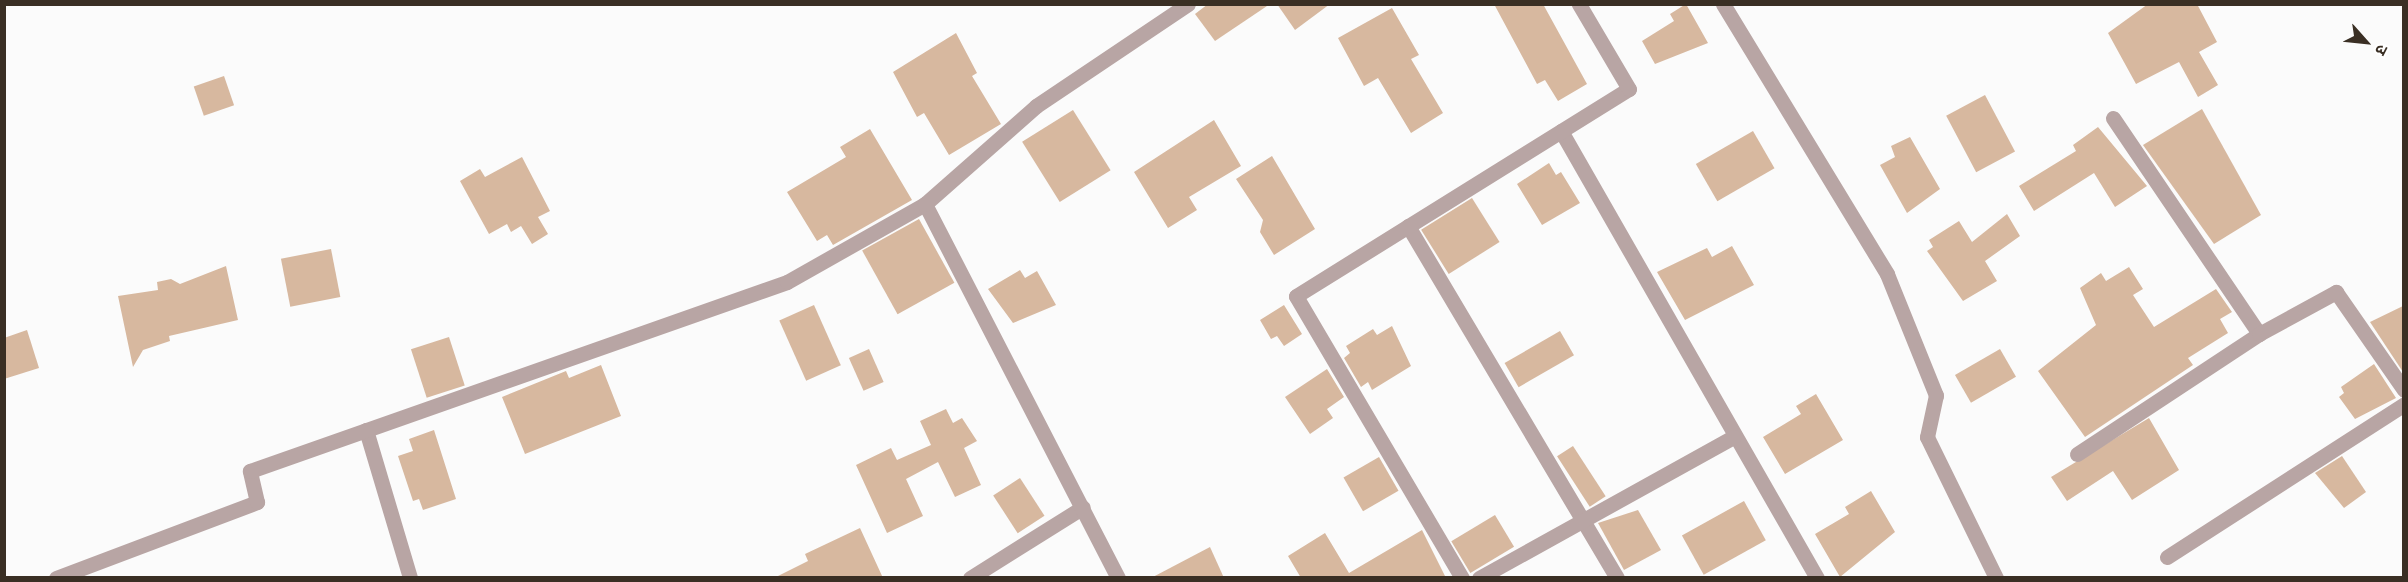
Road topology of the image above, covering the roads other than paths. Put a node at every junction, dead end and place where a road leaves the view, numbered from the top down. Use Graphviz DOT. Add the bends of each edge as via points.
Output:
graph roads {
  1 [pos="1188,4"];
  2 [pos="1579,4"];
  3 [pos="1723,4"];
  4 [pos="2113,118"];
  5 [pos="1561,131"];
  6 [pos="925,204"];
  7 [pos="1408,226"];
  8 [pos="2259,334"];
  9 [pos="2403,390"];
  10 [pos="2403,404"];
  11 [pos="366,430"];
  12 [pos="1733,437"];
  13 [pos="2077,454"];
  14 [pos="1083,507"];
  15 [pos="1586,521"];
  16 [pos="2167,557"];
  17 [pos="56,578"];
  18 [pos="410,578"];
  19 [pos="970,578"];
  20 [pos="1118,578"];
  21 [pos="1462,578"];
  22 [pos="1479,578"];
  23 [pos="1617,578"];
  24 [pos="1817,578"];
  25 [pos="1996,578"];
  1 -- 6 [label="street" via="1036,106"];
  2 -- 5 [label="street" via="1629,89"];
  3 -- 25 [label="street" via="1887,274 1936,394 1927,437"];
  4 -- 8 [label="street"];
  5 -- 7 [label="street"];
  5 -- 12 [label="street"];
  6 -- 11 [label="street" via="787,282"];
  6 -- 14 [label="street"];
  7 -- 15 [label="street"];
  7 -- 21 [label="street" via="1296,297"];
  8 -- 9 [label="street" via="2336,292"];
  8 -- 13 [label="street"];
  10 -- 16 [label="street"];
  11 -- 17 [label="street" via="250,471 257,502"];
  11 -- 18 [label="street"];
  12 -- 15 [label="street"];
  12 -- 24 [label="street"];
  14 -- 19 [label="street"];
  14 -- 20 [label="street"];
  15 -- 22 [label="street"];
  15 -- 23 [label="street"];
}
